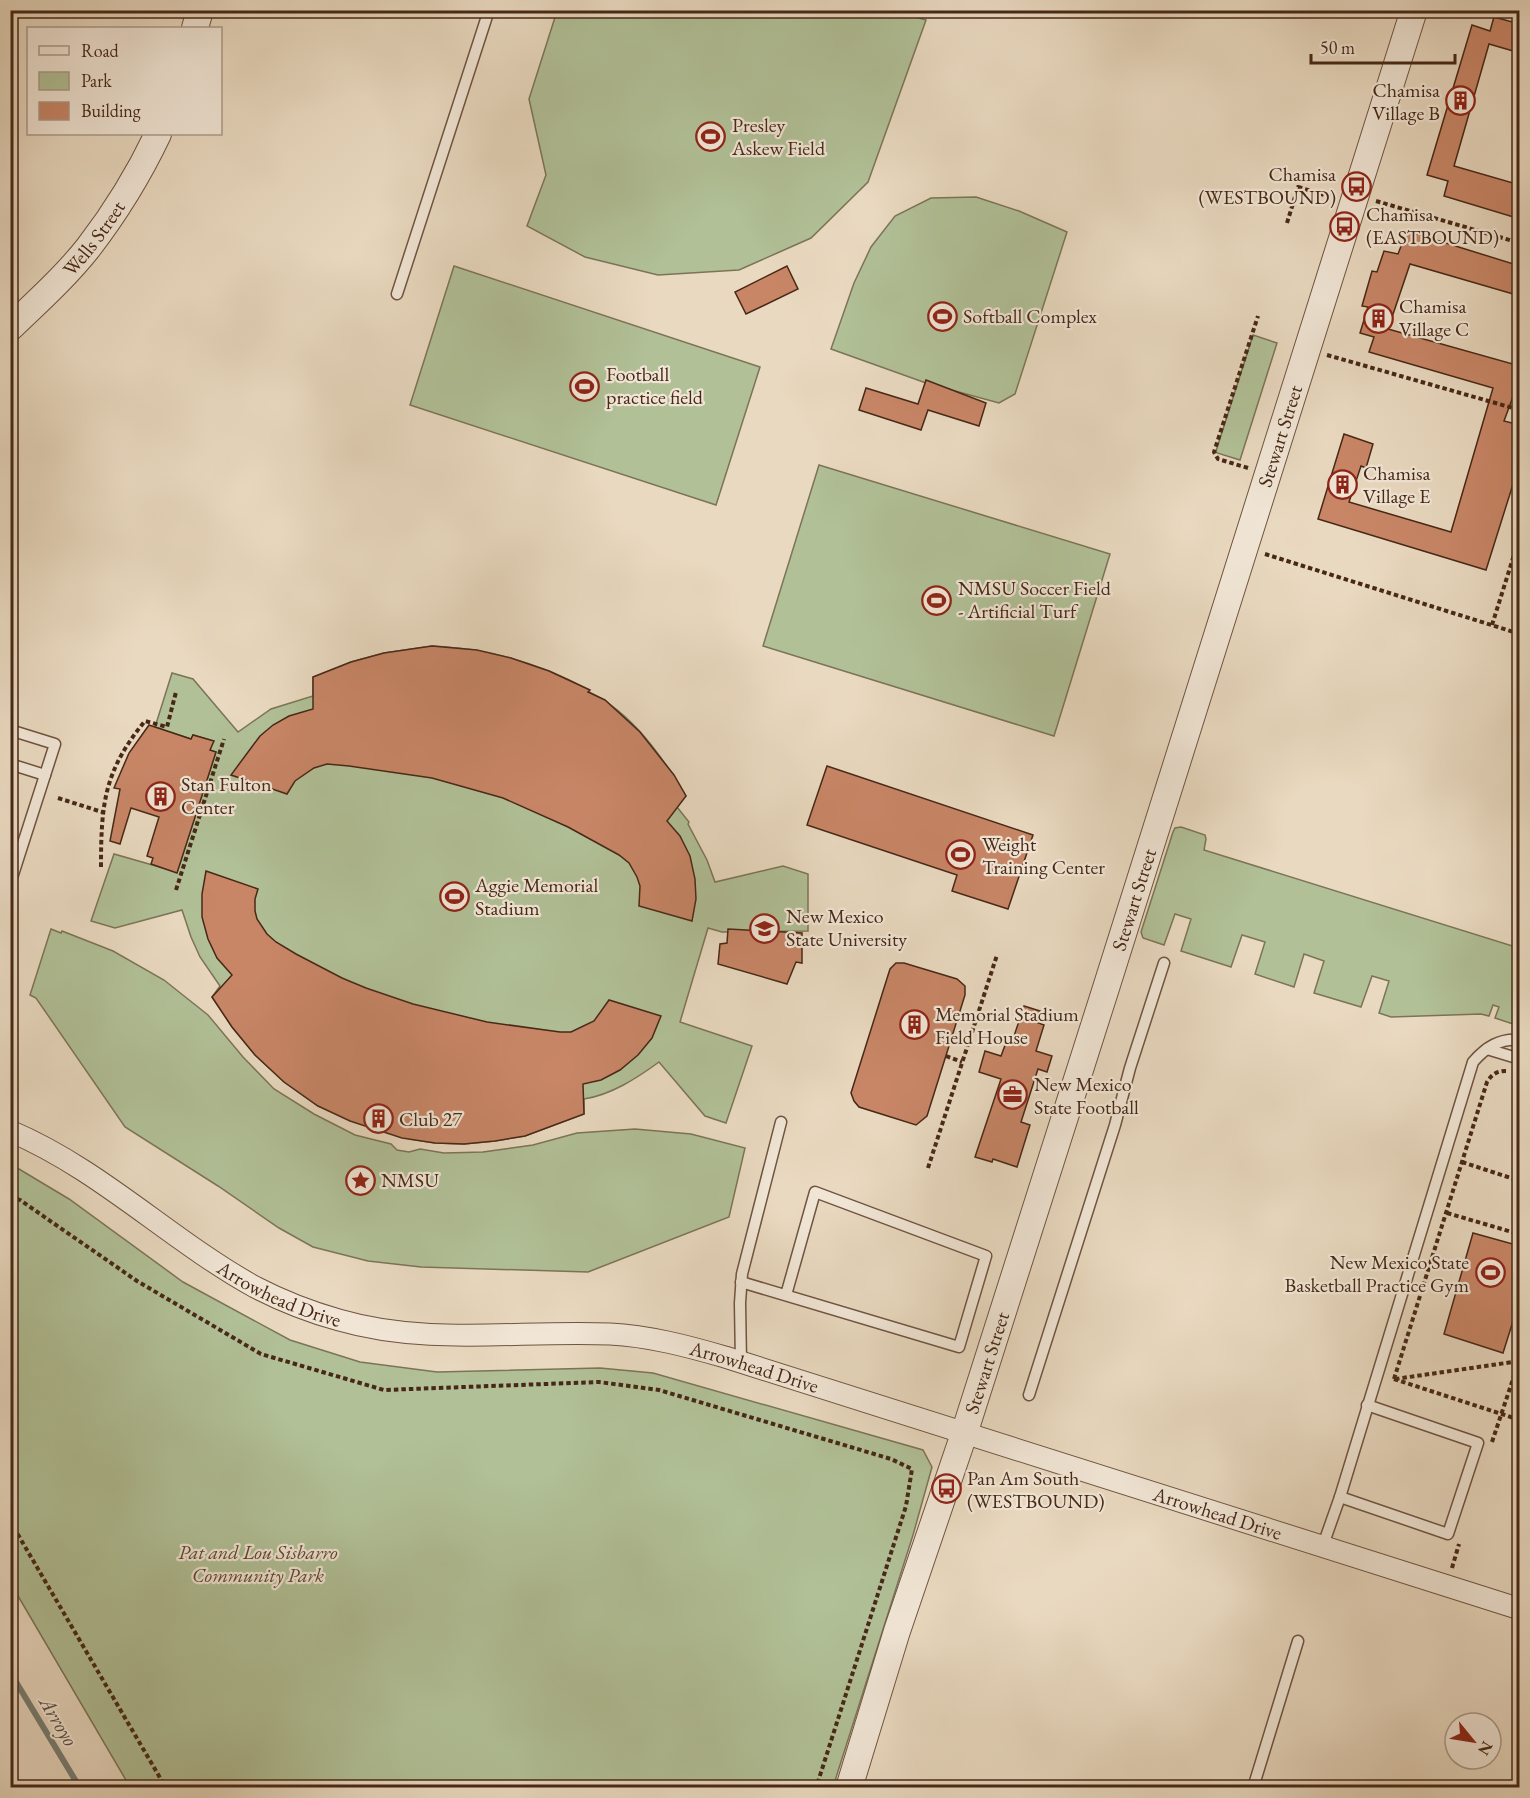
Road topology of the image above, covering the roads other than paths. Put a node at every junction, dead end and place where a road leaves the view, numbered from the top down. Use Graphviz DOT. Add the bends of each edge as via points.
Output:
graph roads {
  1 [pos="200,10"];
  2 [pos="489,10"];
  3 [pos="1414,10"];
  4 [pos="195,27"];
  5 [pos="157,135"];
  6 [pos="397,294"];
  7 [pos="10,328"];
  8 [pos="10,730"];
  9 [pos="10,764"];
  10 [pos="45,775"];
  11 [pos="10,884"];
  12 [pos="1164,963"];
  13 [pos="1520,1040"];
  14 [pos="1487,1049"];
  15 [pos="1520,1059"];
  16 [pos="781,1122"];
  17 [pos="10,1131"];
  18 [pos="741,1281"];
  19 [pos="786,1295"];
  20 [pos="741,1362"];
  21 [pos="1029,1395"];
  22 [pos="1367,1405"];
  23 [pos="964,1434"];
  24 [pos="1340,1497"];
  25 [pos="1322,1548"];
  26 [pos="1520,1609"];
  27 [pos="1298,1641"];
  28 [pos="849,1788"];
  29 [pos="1253,1788"];
  1 -- 4 [label="street"];
  2 -- 6 [label="lane"];
  3 -- 23 [label="street, Stewart Street" via="1364,203 1178,761"];
  5 -- 7 [label="street, Wells Street" via="87,249"];
  8 -- 10 [label="lane" via="55,744"];
  9 -- 10 [label="lane"];
  10 -- 11 [label="lane"];
  12 -- 21 [label="lane"];
  13 -- 14 [label="lane" via="1495,1043"];
  14 -- 15 [label="lane"];
  14 -- 22 [label="lane" via="1473,1062"];
  16 -- 18 [label="lane"];
  17 -- 20 [label="street, Arrowhead Drive" via="95,1178 229,1272 309,1311 372,1329 424,1335 636,1336"];
  18 -- 19 [label="lane"];
  18 -- 20 [label="lane"];
  19 -- 19 [label="lane" via="960,1347 986,1256 815,1192"];
  20 -- 23 [label="street, Arrowhead Drive"];
  22 -- 24 [label="lane"];
  22 -- 24 [label="lane" via="1478,1443 1448,1534"];
  23 -- 25 [label="street, Arrowhead Drive"];
  23 -- 28 [label="street, Stewart Street"];
  24 -- 25 [label="lane"];
  25 -- 26 [label="street, Arrowhead Drive"];
  27 -- 29 [label="lane"];
}
